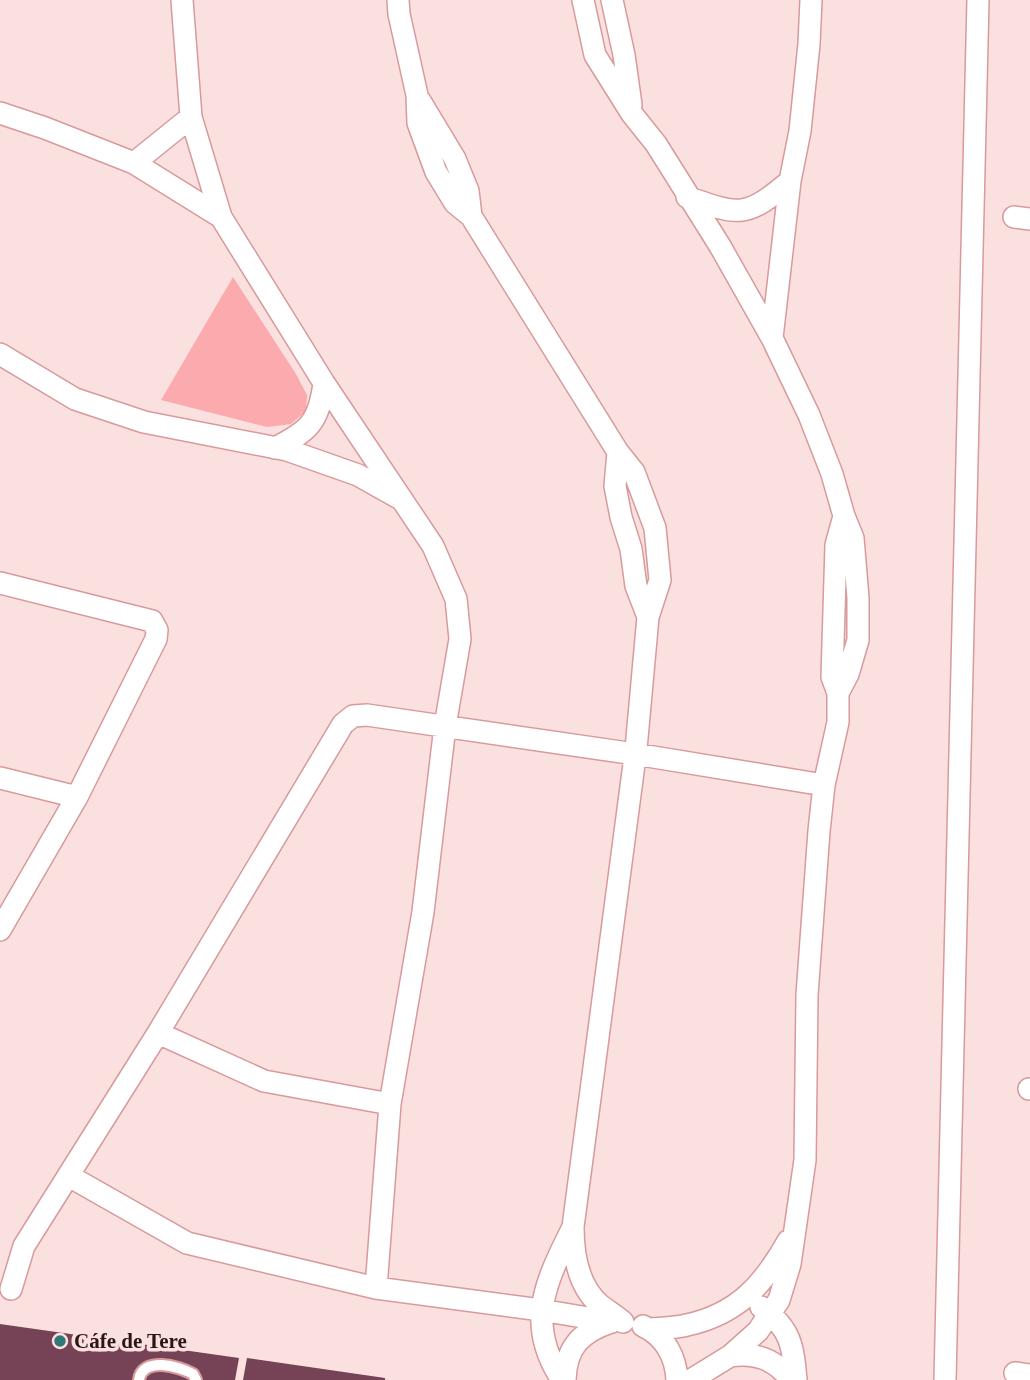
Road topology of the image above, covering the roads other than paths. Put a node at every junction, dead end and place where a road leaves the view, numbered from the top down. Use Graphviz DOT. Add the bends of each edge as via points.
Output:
graph roads {
  1 [pos="181,0"];
  2 [pos="398,0"];
  3 [pos="583,0"];
  4 [pos="612,0"];
  5 [pos="811,0"];
  6 [pos="978,0"];
  7 [pos="632,114"];
  8 [pos="191,117"];
  9 [pos="5,120"];
  10 [pos="134,163"];
  11 [pos="790,181"];
  12 [pos="687,197"];
  13 [pos="222,216"];
  14 [pos="772,338"];
  15 [pos="0,354"];
  16 [pos="324,383"];
  17 [pos="275,448"];
  18 [pos="618,452"];
  19 [pos="402,501"];
  20 [pos="0,583"];
  21 [pos="648,617"];
  22 [pos="445,726"];
  23 [pos="635,754"];
  24 [pos="0,778"];
  25 [pos="824,785"];
  26 [pos="77,797"];
  27 [pos="0,930"];
  28 [pos="158,1033"];
  29 [pos="390,1104"];
  30 [pos="69,1176"];
  31 [pos="573,1227"];
  32 [pos="794,1230"];
  33 [pos="376,1287"];
  34 [pos="11,1289"];
  35 [pos="745,1298"];
  36 [pos="541,1310"];
  37 [pos="771,1314"];
  38 [pos="618,1322"];
  39 [pos="650,1329"];
  40 [pos="730,1356"];
  41 [pos="139,1380"];
  42 [pos="196,1380"];
  43 [pos="563,1380"];
  44 [pos="677,1380"];
  45 [pos="691,1380"];
  46 [pos="793,1380"];
  47 [pos="945,1380"];
  1 -- 8 [label="street"];
  2 -- 18 [label="street" via="417,95 418,123 436,172 455,202 471,216"];
  3 -- 7 [label="street" via="595,55"];
  4 -- 7 [label="street"];
  5 -- 11 [label="street" via="800,131"];
  6 -- 47 [label="street"];
  7 -- 12 [label="street"];
  8 -- 10 [label="street"];
  8 -- 13 [label="street"];
  9 -- 10 [label="street" via="45,128"];
  10 -- 13 [label="street"];
  11 -- 12 [label="street" via="745,210 718,208"];
  11 -- 14 [label="street"];
  12 -- 14 [label="street"];
  13 -- 16 [label="street"];
  14 -- 25 [label="street" via="809,415 853,538 858,640 838,693 838,722"];
  15 -- 17 [label="street" via="75,399 144,422"];
  16 -- 17 [label="street" via="321,405 311,425"];
  16 -- 19 [label="street"];
  17 -- 19 [label="street" via="358,475"];
  18 -- 21 [label="street" via="615,486 636,586"];
  18 -- 21 [label="street" via="634,472 655,528 660,580"];
  19 -- 22 [label="street" via="433,546 456,598 460,639"];
  20 -- 26 [label="street" via="152,621 157,630"];
  21 -- 23 [label="street"];
  22 -- 23 [label="street"];
  22 -- 28 [label="street" via="367,715 353,716 343,724"];
  22 -- 29 [label="street" via="423,912"];
  23 -- 25 [label="street"];
  23 -- 31 [label="street"];
  24 -- 26 [label="street"];
  25 -- 32 [label="street" via="807,995 805,1160"];
  26 -- 27 [label="street"];
  28 -- 29 [label="street" via="264,1081"];
  28 -- 30 [label="street"];
  29 -- 33 [label="street"];
  30 -- 33 [label="street" via="187,1243"];
  30 -- 34 [label="street" via="24,1245"];
  31 -- 36 [label="street" via="553,1268"];
  31 -- 38 [label="street" via="577,1268 598,1303"];
  32 -- 35 [label="street" via="775,1264"];
  32 -- 37 [label="street" via="785,1282"];
  33 -- 36 [label="street"];
  35 -- 37 [label="street"];
  35 -- 39 [label="street" via="709,1319"];
  36 -- 38 [label="street"];
  36 -- 43 [label="street" via="547,1352"];
  37 -- 40 [label="street"];
  37 -- 46 [label="street" via="789,1337"];
  38 -- 39 [label="street"];
  38 -- 43 [label="street" via="582,1337 571,1351"];
  39 -- 44 [label="street" via="667,1345 677,1366"];
  40 -- 45 [label="street"];
  40 -- 46 [label="street" via="767,1358"];
  41 -- 42 [label="lane" via="146,1367 155,1365 182,1368"];
}
